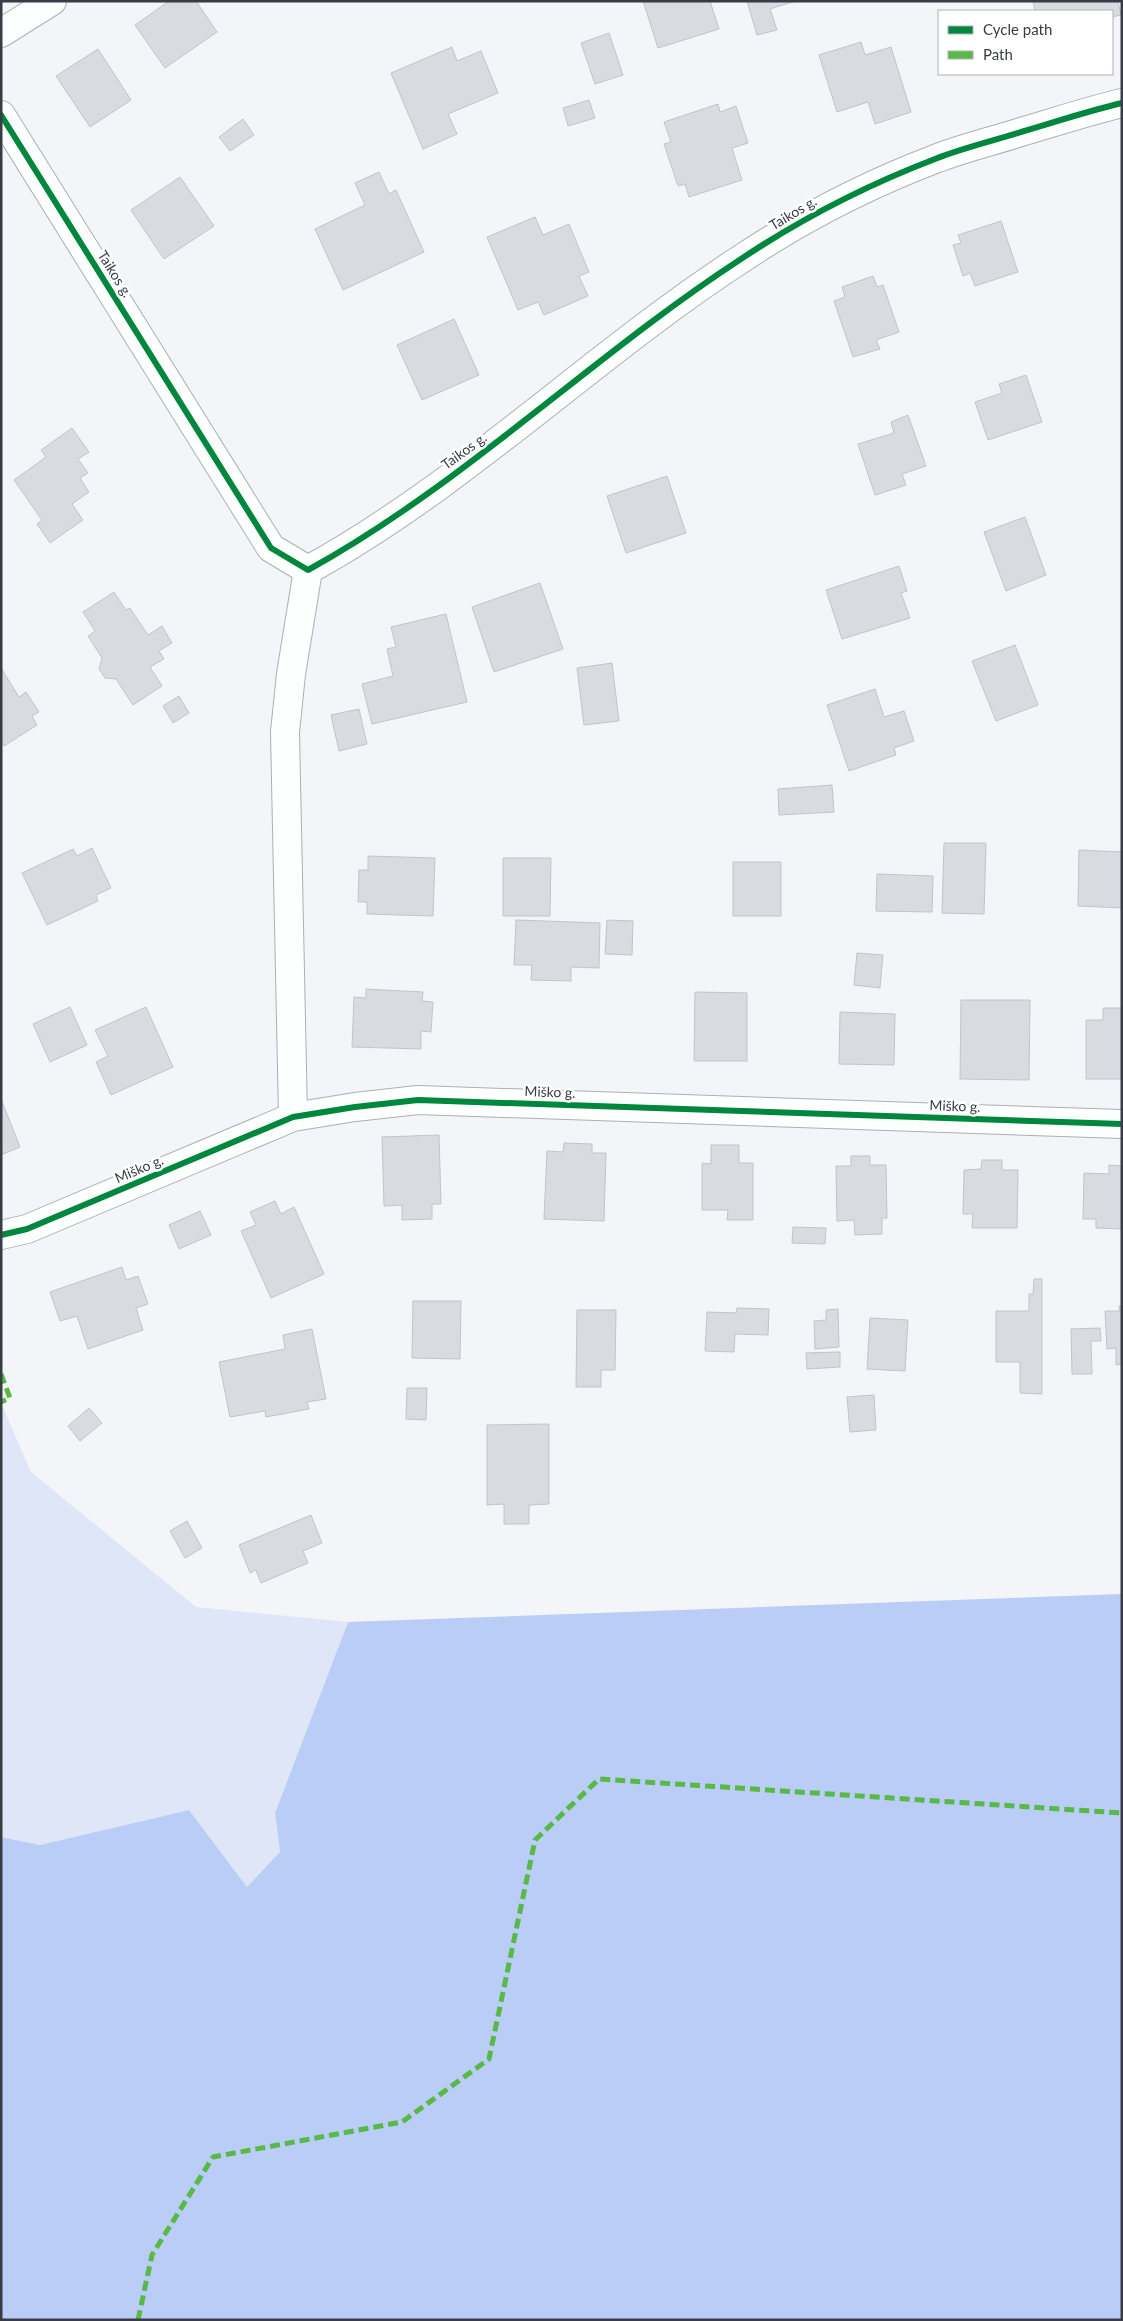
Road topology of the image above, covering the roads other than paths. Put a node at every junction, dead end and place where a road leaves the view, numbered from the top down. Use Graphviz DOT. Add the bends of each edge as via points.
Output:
graph roads {
  1 [pos="52,1"];
  2 [pos="1,32"];
  3 [pos="1122,103"];
  4 [pos="1,115"];
  5 [pos="308,570"];
  6 [pos="293,1117"];
  7 [pos="1122,1124"];
  8 [pos="1,1235"];
  1 -- 2 [label="street"];
  3 -- 5 [label="street, Taikos g." via="935,159 830,206 741,259 472,461 346,550"];
  4 -- 5 [label="street, Taikos g." via="272,548"];
  5 -- 6 [label="street" via="285,732"];
  6 -- 7 [label="street, Miško g." via="418,1100"];
  6 -- 8 [label="street, Miško g." via="27,1229"];
}
